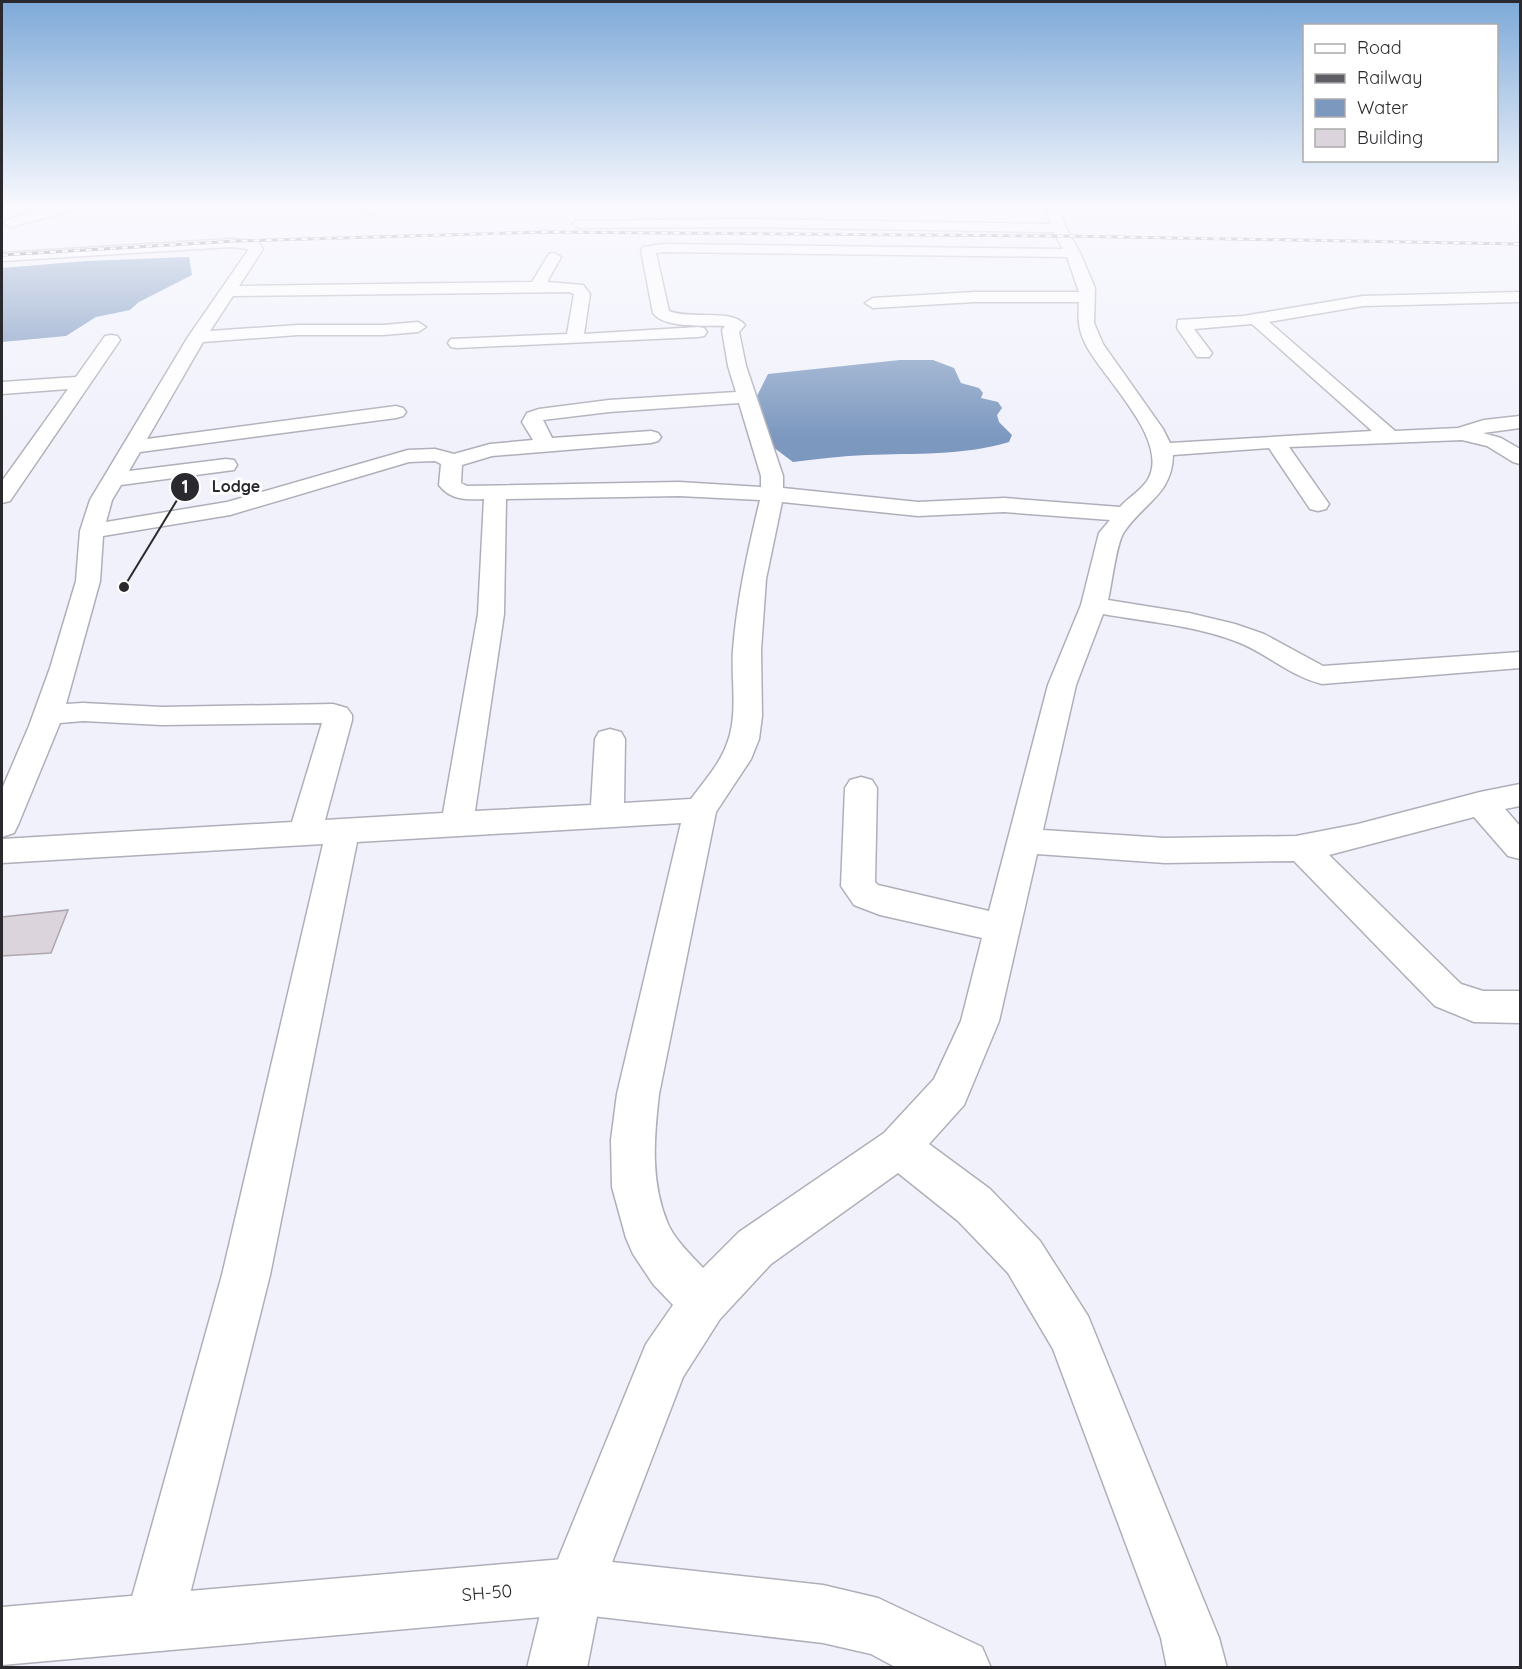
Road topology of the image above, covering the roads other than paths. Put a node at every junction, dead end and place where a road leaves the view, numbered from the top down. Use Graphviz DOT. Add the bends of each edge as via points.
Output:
graph roads {
  1 [pos="234,282"];
  2 [pos="540,282"];
  3 [pos="654,282"];
  4 [pos="1084,282"];
  5 [pos="537,287"];
  6 [pos="228,291"];
  7 [pos="1086,297"];
  8 [pos="1521,297"];
  9 [pos="1465,299"];
  10 [pos="873,303"];
  11 [pos="1505,312"];
  12 [pos="1256,319"];
  13 [pos="418,327"];
  14 [pos="729,330"];
  15 [pos="197,337"];
  16 [pos="582,339"];
  17 [pos="111,340"];
  18 [pos="457,343"];
  19 [pos="1203,353"];
  20 [pos="81,382"];
  21 [pos="2,388"];
  22 [pos="747,397"];
  23 [pos="396,412"];
  24 [pos="1521,422"];
  25 [pos="1462,434"];
  26 [pos="1389,436"];
  27 [pos="651,437"];
  28 [pos="1275,442"];
  29 [pos="540,445"];
  30 [pos="131,447"];
  31 [pos="1163,450"];
  32 [pos="1521,458"];
  33 [pos="452,461"];
  34 [pos="226,465"];
  35 [pos="113,479"];
  36 [pos="495,492"];
  37 [pos="771,494"];
  38 [pos="2,496"];
  39 [pos="1318,504"];
  40 [pos="1126,514"];
  41 [pos="92,531"];
  42 [pos="1094,605"];
  43 [pos="1521,660"];
  44 [pos="48,715"];
  45 [pos="610,739"];
  46 [pos="861,788"];
  47 [pos="1521,795"];
  48 [pos="1480,803"];
  49 [pos="700,810"];
  50 [pos="607,816"];
  51 [pos="457,824"];
  52 [pos="2,825"];
  53 [pos="324,832"];
  54 [pos="1025,841"];
  55 [pos="1521,847"];
  56 [pos="1301,848"];
  57 [pos="2,851"];
  58 [pos="1004,929"];
  59 [pos="1521,1007"];
  60 [pos="899,1147"];
  61 [pos="703,1302"];
  62 [pos="575,1586"];
  63 [pos="154,1622"];
  64 [pos="3,1638"];
  65 [pos="557,1668"];
  66 [pos="961,1668"];
  67 [pos="1197,1668"];
  1 -- 6 [label="street"];
  2 -- 5 [label="street"];
  3 -- 14 [label="street" via="661,313 685,320 734,322 736,325"];
  4 -- 7 [label="street"];
  5 -- 6 [label="street"];
  5 -- 16 [label="street" via="581,291 575,332"];
  6 -- 15 [label="street"];
  7 -- 10 [label="street" via="974,297"];
  7 -- 31 [label="street" via="1086,323 1094,344 1153,429"];
  8 -- 9 [label="street"];
  9 -- 11 [label="street" via="1482,309"];
  9 -- 12 [label="street" via="1344,303"];
  12 -- 19 [label="street" via="1184,324"];
  12 -- 26 [label="street"];
  13 -- 15 [label="street"];
  14 -- 16 [label="street"];
  14 -- 22 [label="street"];
  15 -- 30 [label="street"];
  16 -- 18 [label="street"];
  17 -- 20 [label="street"];
  20 -- 21 [label="street"];
  20 -- 38 [label="street"];
  22 -- 29 [label="street" via="540,415 532,422 543,440"];
  22 -- 37 [label="street" via="772,476"];
  23 -- 30 [label="street"];
  24 -- 25 [label="street" via="1484,426"];
  25 -- 26 [label="street"];
  25 -- 32 [label="street" via="1494,442"];
  26 -- 28 [label="street"];
  27 -- 29 [label="street"];
  28 -- 31 [label="street"];
  28 -- 39 [label="street"];
  29 -- 33 [label="street" via="490,450"];
  30 -- 35 [label="street"];
  31 -- 40 [label="street" via="1157,483"];
  33 -- 36 [label="street" via="450,485 457,490"];
  33 -- 41 [label="street" via="435,455 408,456 230,508"];
  34 -- 35 [label="street"];
  35 -- 41 [label="street" via="101,500"];
  36 -- 37 [label="street" via="679,489"];
  36 -- 51 [label="street" via="491,614"];
  37 -- 40 [label="street" via="918,509 1004,505"];
  37 -- 49 [label="street" via="754,579 744,739 736,759"];
  40 -- 42 [label="street" via="1111,533"];
  41 -- 44 [label="street" via="88,581"];
  42 -- 43 [label="street" via="1231,630 1269,647 1289,663 1322,675"];
  42 -- 54 [label="street" via="1062,685"];
  44 -- 52 [label="street"];
  44 -- 53 [label="street" via="333,713 337,720"];
  45 -- 50 [label="street"];
  46 -- 58 [label="street" via="858,886 866,895"];
  47 -- 48 [label="street"];
  48 -- 55 [label="street"];
  48 -- 56 [label="street"];
  49 -- 50 [label="street"];
  49 -- 61 [label="street" via="638,1094 632,1140 634,1187 650,1238 669,1267"];
  50 -- 51 [label="street"];
  51 -- 53 [label="street"];
  53 -- 57 [label="street"];
  53 -- 63 [label="street" via="246,1275"];
  54 -- 56 [label="street" via="1202,853"];
  54 -- 58 [label="street"];
  56 -- 59 [label="street" via="1448,995 1462,1004 1480,1008"];
  58 -- 60 [label="street" via="980,1021 949,1092"];
  60 -- 61 [label="street" via="755,1248"];
  60 -- 67 [label="street" via="974,1205 1024,1257 1071,1333 1186,1628"];
  61 -- 62 [label="street" via="664,1362"];
  62 -- 63 [label="street, SH-50"];
  62 -- 65 [label="street"];
  62 -- 66 [label="street, SH-50" via="823,1614 878,1627"];
  63 -- 64 [label="street, SH-50"];
}
